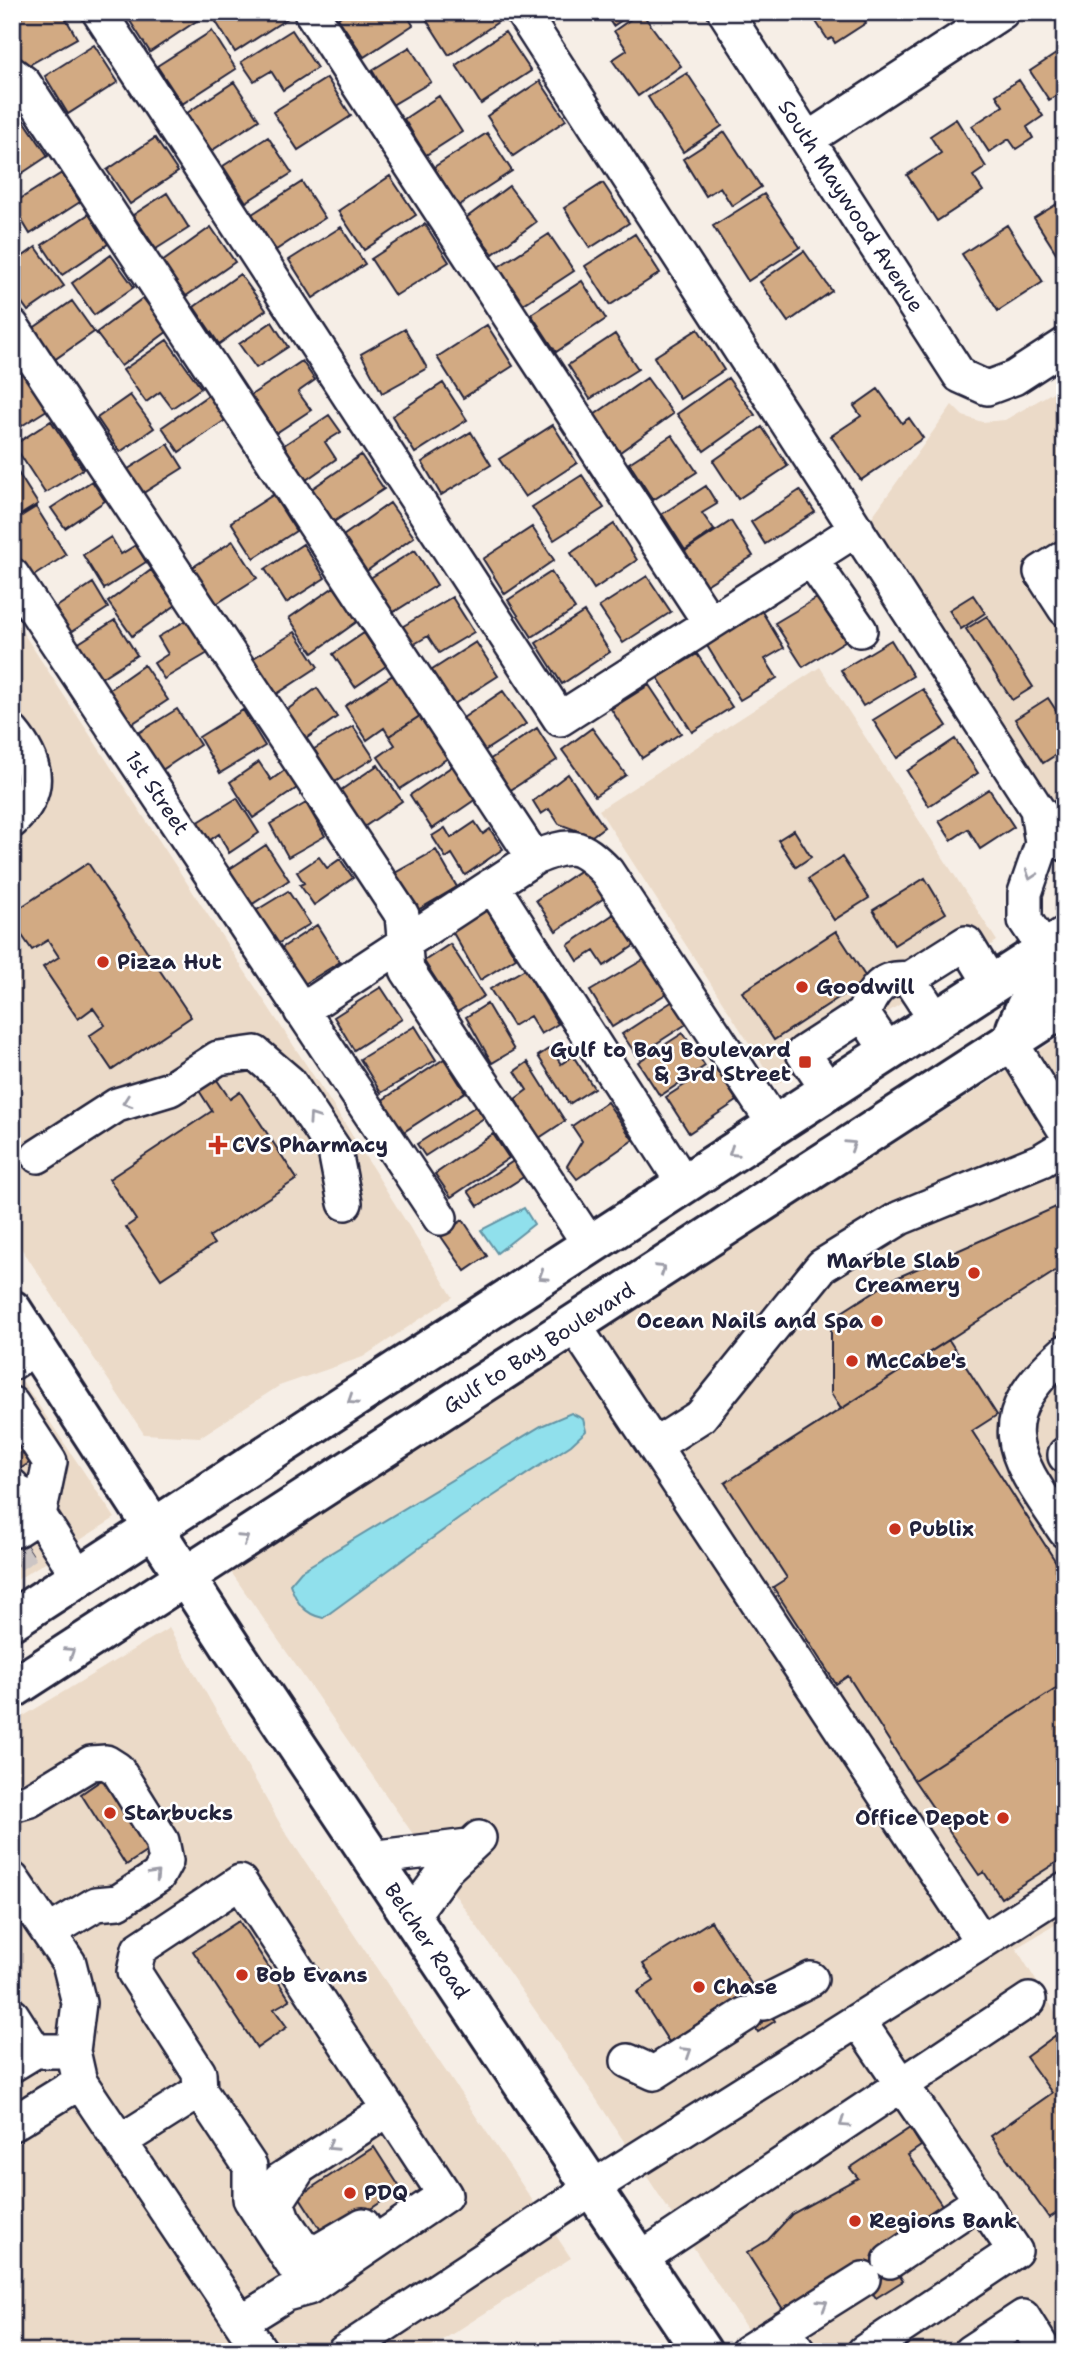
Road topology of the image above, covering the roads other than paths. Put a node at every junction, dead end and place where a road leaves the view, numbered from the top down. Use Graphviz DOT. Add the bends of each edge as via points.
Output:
graph roads {
  1 [pos="99,12"];
  2 [pos="311,12"];
  3 [pos="522,12"];
  4 [pos="725,12"];
  5 [pos="1002,12"];
  6 [pos="12,74"];
  7 [pos="808,139"];
  8 [pos="12,326"];
  9 [pos="1062,354"];
  10 [pos="857,529"];
  11 [pos="1065,557"];
  12 [pos="811,559"];
  13 [pos="12,575"];
  14 [pos="1065,610"];
  15 [pos="710,624"];
  16 [pos="860,630"];
  17 [pos="12,732"];
  18 [pos="1037,809"];
  19 [pos="16,817"];
  20 [pos="1065,844"];
  21 [pos="534,858"];
  22 [pos="492,885"];
  23 [pos="405,943"];
  24 [pos="1058,952"];
  25 [pos="909,979"];
  26 [pos="991,984"];
  27 [pos="1065,1006"];
  28 [pos="301,1011"];
  29 [pos="863,1014"];
  30 [pos="936,1020"];
  31 [pos="1010,1041"];
  32 [pos="888,1051"];
  33 [pos="828,1090"];
  34 [pos="775,1125"];
  35 [pos="1065,1130"];
  36 [pos="1065,1146"];
  37 [pos="38,1156"];
  38 [pos="684,1184"];
  39 [pos="345,1203"];
  40 [pos="440,1218"];
  41 [pos="590,1245"];
  42 [pos="12,1310"];
  43 [pos="574,1325"];
  44 [pos="1065,1352"];
  45 [pos="24,1355"];
  46 [pos="12,1404"];
  47 [pos="654,1447"];
  48 [pos="12,1486"];
  49 [pos="25,1526"];
  50 [pos="155,1528"];
  51 [pos="1065,1531"];
  52 [pos="187,1576"];
  53 [pos="79,1577"];
  54 [pos="12,1620"];
  55 [pos="12,1689"];
  56 [pos="21,1802"];
  57 [pos="371,1858"];
  58 [pos="12,1879"];
  59 [pos="1065,1889"];
  60 [pos="411,1917"];
  61 [pos="49,1932"];
  62 [pos="982,1942"];
  63 [pos="811,1979"];
  64 [pos="1029,2000"];
  65 [pos="12,2015"];
  66 [pos="858,2020"];
  67 [pos="24,2058"];
  68 [pos="628,2061"];
  69 [pos="76,2067"];
  70 [pos="901,2085"];
  71 [pos="200,2091"];
  72 [pos="389,2109"];
  73 [pos="12,2124"];
  74 [pos="121,2141"];
  75 [pos="299,2168"];
  76 [pos="434,2179"];
  77 [pos="593,2187"];
  78 [pos="250,2199"];
  79 [pos="981,2200"];
  80 [pos="640,2259"];
  81 [pos="307,2288"];
  82 [pos="241,2322"];
  83 [pos="791,2340"];
  84 [pos="261,2352"];
  85 [pos="344,2352"];
  86 [pos="702,2352"];
  87 [pos="747,2352"];
  88 [pos="864,2352"];
  89 [pos="970,2352"];
  90 [pos="1045,2352"];
  1 -- 15 [label="street" via="560,719"];
  2 -- 15 [label="street"];
  3 -- 10 [label="street"];
  4 -- 7 [label="street, South Maywood Avenue"];
  5 -- 7 [label="street"];
  6 -- 21 [label="street" via="31,95"];
  7 -- 9 [label="street, South Maywood Avenue" via="961,376 988,388"];
  8 -- 23 [label="street" via="402,915"];
  10 -- 12 [label="street"];
  10 -- 18 [label="street"];
  11 -- 14 [label="street" via="1041,572"];
  12 -- 15 [label="street"];
  12 -- 16 [label="street"];
  13 -- 28 [label="street, 1st Street"];
  17 -- 19 [label="street" via="33,767 34,788"];
  18 -- 20 [label="street"];
  18 -- 24 [label="street, one-way" via="1042,844 1025,893 1025,920"];
  21 -- 22 [label="street"];
  21 -- 34 [label="street" via="559,848 587,851 607,872"];
  22 -- 23 [label="street"];
  22 -- 38 [label="street"];
  23 -- 28 [label="street"];
  23 -- 41 [label="street" via="407,970"];
  24 -- 26 [label="main road"];
  24 -- 31 [label="main road"];
  25 -- 26 [label="street" via="966,943"];
  25 -- 29 [label="street" via="893,977 873,990"];
  25 -- 30 [label="street"];
  26 -- 30 [label="main road"];
  27 -- 31 [label="main road, Gulf to Bay Boulevard"];
  28 -- 40 [label="street, 1st Street"];
  29 -- 32 [label="street"];
  29 -- 33 [label="street" via="803,1053"];
  30 -- 32 [label="main road"];
  31 -- 35 [label="street"];
  43 -- 31 [label="main road, Gulf to Bay Boulevard, one-way"];
  32 -- 33 [label="main road"];
  33 -- 34 [label="main road"];
  34 -- 38 [label="main road, one-way"];
  36 -- 47 [label="street" via="1042,1160 881,1227 822,1266 701,1416"];
  39 -- 37 [label="street, one-way" via="335,1151 289,1082 255,1053 218,1058 170,1089 117,1105"];
  38 -- 41 [label="main road"];
  41 -- 50 [label="main road, one-way"];
  42 -- 45 [label="main road, Belcher Road"];
  43 -- 47 [label="street"];
  52 -- 43 [label="main road, Gulf to Bay Boulevard, one-way"];
  44 -- 51 [label="street" via="1042,1372 1018,1409 1014,1436 1023,1469"];
  45 -- 50 [label="main road, Belcher Road"];
  46 -- 49 [label="street" via="50,1462"];
  47 -- 62 [label="street"];
  48 -- 49 [label="street"];
  49 -- 53 [label="street"];
  50 -- 52 [label="main road, Belcher Road"];
  50 -- 53 [label="main road"];
  55 -- 52 [label="main road, Gulf to Bay Boulevard, one-way"];
  52 -- 57 [label="main road, Belcher Road"];
  53 -- 54 [label="main road"];
  61 -- 56 [label="street, one-way" via="96,1903 118,1902 158,1876 166,1861 162,1841 117,1769 106,1762 91,1763"];
  57 -- 60 [label="main road, Belcher Road"];
  57 -- 60 [label="street" via="473,1842"];
  58 -- 61 [label="street"];
  59 -- 62 [label="street"];
  60 -- 77 [label="main road, Belcher Road"];
  61 -- 69 [label="street" via="69,1963 79,2003"];
  62 -- 66 [label="street"];
  68 -- 63 [label="street, one-way" via="654,2073"];
  64 -- 70 [label="street"];
  65 -- 67 [label="street"];
  66 -- 70 [label="street"];
  66 -- 77 [label="street"];
  67 -- 69 [label="street"];
  69 -- 73 [label="street"];
  69 -- 74 [label="street"];
  70 -- 79 [label="street"];
  70 -- 80 [label="street, one-way"];
  71 -- 72 [label="street" via="199,2073 134,1972 139,1949 240,1882"];
  71 -- 74 [label="street"];
  71 -- 78 [label="street" via="250,2166"];
  72 -- 75 [label="street, one-way"];
  72 -- 76 [label="street"];
  74 -- 82 [label="street"];
  75 -- 76 [label="street" via="277,2202 302,2247 317,2252"];
  75 -- 78 [label="street"];
  76 -- 81 [label="street" via="445,2195"];
  77 -- 80 [label="main road, Belcher Road"];
  77 -- 85 [label="street"];
  78 -- 81 [label="street"];
  83 -- 79 [label="street, one-way" via="876,2270"];
  79 -- 88 [label="street" via="1015,2251"];
  80 -- 86 [label="main road, Belcher Road"];
  81 -- 82 [label="street" via="286,2294"];
  82 -- 84 [label="street"];
  83 -- 87 [label="street"];
  89 -- 90 [label="street" via="1023,2317"];
}
